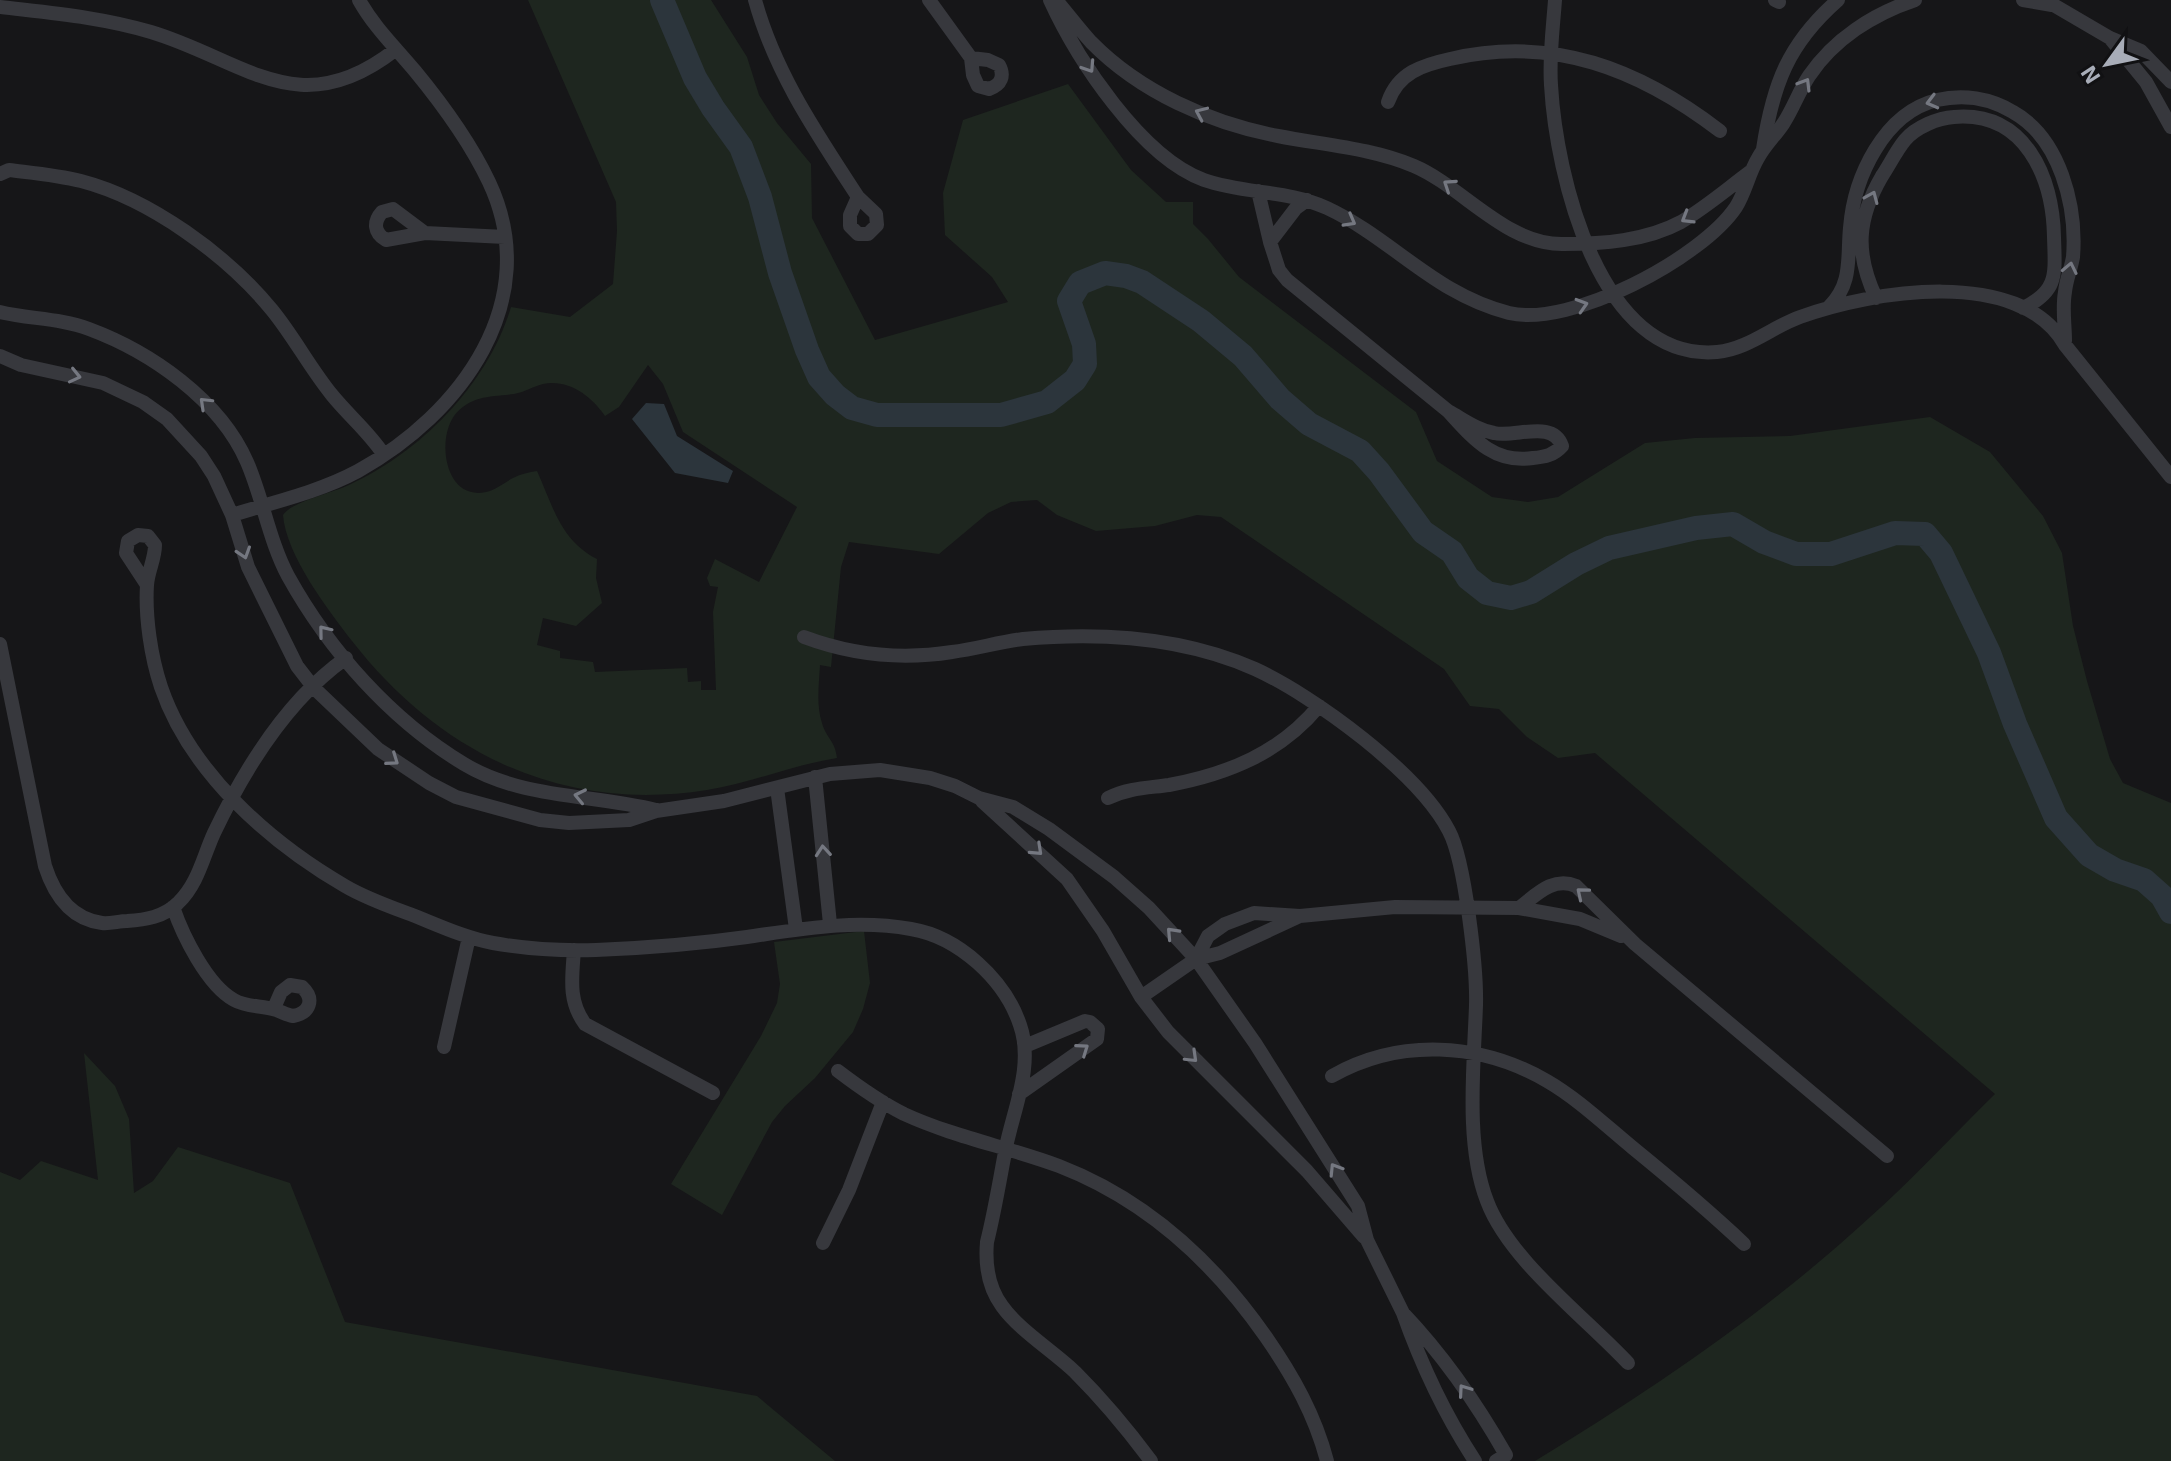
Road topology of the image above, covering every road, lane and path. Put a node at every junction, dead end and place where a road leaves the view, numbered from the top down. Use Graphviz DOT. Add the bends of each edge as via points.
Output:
graph roads {
  1 [pos="359,0"];
  2 [pos="755,0"];
  3 [pos="929,0"];
  4 [pos="1050,0"];
  5 [pos="1056,0"];
  6 [pos="1555,0"];
  7 [pos="1838,0"];
  8 [pos="1915,0"];
  9 [pos="2023,0"];
  10 [pos="2048,2"];
  11 [pos="0,7"];
  12 [pos="2110,38"];
  13 [pos="395,50"];
  14 [pos="1550,52"];
  15 [pos="971,58"];
  16 [pos="2171,82"];
  17 [pos="1388,102"];
  18 [pos="2012,111"];
  19 [pos="2169,118"];
  20 [pos="2003,126"];
  21 [pos="1720,131"];
  22 [pos="1762,149"];
  23 [pos="1750,172"];
  24 [pos="0,174"];
  25 [pos="1258,191"];
  26 [pos="858,197"];
  27 [pos="1307,200"];
  28 [pos="425,233"];
  29 [pos="505,237"];
  30 [pos="1270,242"];
  31 [pos="1586,243"];
  32 [pos="1613,294"];
  33 [pos="1876,298"];
  34 [pos="1829,307"];
  35 [pos="2023,308"];
  36 [pos="0,312"];
  37 [pos="2065,345"];
  38 [pos="0,356"];
  39 [pos="1448,411"];
  40 [pos="384,455"];
  41 [pos="2171,477"];
  42 [pos="262,505"];
  43 [pos="232,515"];
  44 [pos="147,585"];
  45 [pos="804,637"];
  46 [pos="0,644"];
  47 [pos="346,658"];
  48 [pos="314,688"];
  49 [pos="1319,706"];
  50 [pos="815,777"];
  51 [pos="777,788"];
  52 [pos="232,796"];
  53 [pos="979,798"];
  54 [pos="1108,798"];
  55 [pos="656,811"];
  56 [pos="173,907"];
  57 [pos="1466,908"];
  58 [pos="1519,908"];
  59 [pos="1300,916"];
  60 [pos="830,924"];
  61 [pos="796,929"];
  62 [pos="469,937"];
  63 [pos="1635,944"];
  64 [pos="574,950"];
  65 [pos="1196,959"];
  66 [pos="1141,997"];
  67 [pos="274,1008"];
  68 [pos="1025,1046"];
  69 [pos="444,1047"];
  70 [pos="1474,1054"];
  71 [pos="838,1071"];
  72 [pos="1332,1076"];
  73 [pos="713,1093"];
  74 [pos="1019,1094"];
  75 [pos="883,1102"];
  76 [pos="1006,1150"];
  77 [pos="1887,1156"];
  78 [pos="1367,1240"];
  79 [pos="823,1243"];
  80 [pos="1744,1244"];
  81 [pos="1403,1313"];
  82 [pos="1628,1363"];
  83 [pos="1151,1461"];
  84 [pos="1327,1461"];
  85 [pos="1475,1461"];
  86 [pos="1496,1461"];
  1 -- 13 [label="street"];
  2 -- 26 [label="street" via="782,74"];
  3 -- 15 [label="street"];
  4 -- 25 [label="street, one-way" via="1101,86 1153,147 1204,180"];
  31 -- 5 [label="street, one-way" via="1559,245 1515,231 1453,186 1395,158 1206,117 1149,86 1092,43"];
  6 -- 14 [label="street"];
  7 -- 22 [label="street" via="1807,31 1781,73"];
  22 -- 8 [label="street, one-way" via="1783,124 1809,76 1839,43 1876,16"];
  9 -- 10 [label="street"];
  10 -- 12 [label="street"];
  11 -- 13 [label="street" via="79,15 140,29 280,83 316,84 349,77"];
  12 -- 16 [label="street" via="2141,51"];
  12 -- 19 [label="street"];
  13 -- 29 [label="street" via="437,98 478,161 501,209"];
  14 -- 17 [label="street" via="1492,51 1435,63 1397,82"];
  14 -- 21 [label="street" via="1630,75"];
  14 -- 31 [label="street" via="1559,154"];
  18 -- 20 [label="street"];
  18 -- 34 [label="street, one-way" via="1983,100 1953,97 1913,108 1892,127 1859,185 1849,230 1848,276"];
  37 -- 18 [label="street, one-way" via="2063,306 2073,255 2069,202 2049,147"];
  33 -- 20 [label="street, one-way" via="1863,264 1862,224 1877,185 1907,138 1945,118 1984,118"];
  20 -- 35 [label="street" via="2023,141 2038,167 2053,220 2053,284"];
  22 -- 23 [label="street"];
  23 -- 31 [label="street, one-way" via="1665,229"];
  23 -- 32 [label="street" via="1737,205 1709,236"];
  24 -- 40 [label="street" via="9,170 84,182 134,201 184,231 251,286"];
  25 -- 27 [label="street"];
  25 -- 30 [label="street"];
  27 -- 30 [label="street"];
  27 -- 32 [label="street, one-way" via="1367,231 1443,285 1489,307 1555,314"];
  28 -- 29 [label="street"];
  29 -- 40 [label="street" via="506,290 491,336 440,407"];
  30 -- 39 [label="street" via="1287,280"];
  31 -- 32 [label="street"];
  32 -- 34 [label="street" via="1651,335 1700,352 1746,345"];
  33 -- 34 [label="street"];
  33 -- 35 [label="street" via="1979,294"];
  35 -- 37 [label="street" via="2057,331"];
  42 -- 36 [label="street, one-way" via="227,426 172,376 87,328"];
  37 -- 41 [label="street"];
  38 -- 43 [label="street, one-way" via="103,383 143,402 201,456"];
  39 -- 39 [label="street" via="1483,447 1502,457 1541,457 1562,446 1548,432 1491,433"];
  40 -- 42 [label="street" via="329,484"];
  42 -- 43 [label="street"];
  47 -- 42 [label="street, one-way" via="287,574"];
  43 -- 48 [label="street, one-way" via="248,567 297,666"];
  44 -- 52 [label="street" via="150,635 162,689 202,763"];
  45 -- 49 [label="street" via="834,648 892,656 1042,638 1151,640 1255,669"];
  46 -- 56 [label="street" via="52,887 76,913 106,924 140,921"];
  47 -- 48 [label="street"];
  55 -- 47 [label="street, one-way" via="541,792 489,777 420,734"];
  48 -- 52 [label="street" via="274,733"];
  48 -- 55 [label="street, one-way" via="378,749 456,797 513,815 569,823 629,820"];
  49 -- 54 [label="street" via="1285,740 1249,762"];
  49 -- 57 [label="street" via="1364,739 1434,809 1458,851"];
  50 -- 51 [label="street"];
  50 -- 53 [label="street" via="856,771 906,773"];
  60 -- 50 [label="street, one-way"];
  51 -- 55 [label="street"];
  51 -- 61 [label="street"];
  52 -- 56 [label="street" via="192,885"];
  52 -- 62 [label="street" via="282,843 344,886"];
  65 -- 53 [label="street, one-way" via="1149,908 1083,852 1013,807"];
  53 -- 66 [label="street, one-way" via="1067,879"];
  56 -- 67 [label="street" via="198,959 224,994 248,1007"];
  57 -- 58 [label="street"];
  57 -- 59 [label="street" via="1395,907"];
  57 -- 70 [label="street" via="1476,997"];
  58 -- 63 [label="street" via="1580,919"];
  63 -- 58 [label="street, one-way" via="1568,883 1556,883"];
  59 -- 65 [label="street"];
  59 -- 65 [label="street" via="1262,913 1238,918 1208,936"];
  60 -- 61 [label="street"];
  60 -- 68 [label="street" via="914,929 951,943 1002,988"];
  61 -- 64 [label="street" via="706,942"];
  62 -- 64 [label="street"];
  62 -- 69 [label="street"];
  63 -- 77 [label="street"];
  64 -- 73 [label="street" via="571,994 585,1024"];
  65 -- 66 [label="street"];
  78 -- 65 [label="street, one-way" via="1358,1206"];
  66 -- 78 [label="street, one-way" via="1168,1032 1307,1171"];
  68 -- 74 [label="street"];
  74 -- 68 [label="street, one-way" via="1097,1039 1098,1029 1085,1021"];
  70 -- 72 [label="street" via="1407,1049"];
  70 -- 80 [label="street" via="1525,1070 1566,1093"];
  70 -- 82 [label="street" via="1478,1162 1495,1219 1526,1263"];
  71 -- 75 [label="street"];
  74 -- 76 [label="street"];
  75 -- 76 [label="street"];
  75 -- 79 [label="street"];
  76 -- 83 [label="street" via="986,1258 994,1294 1003,1309 1101,1399"];
  76 -- 84 [label="street" via="1060,1167 1121,1196 1198,1254 1238,1297 1297,1384"];
  78 -- 81 [label="street"];
  81 -- 85 [label="street" via="1416,1350"];
  86 -- 81 [label="street, one-way" via="1506,1455 1487,1422 1431,1342"];
}
